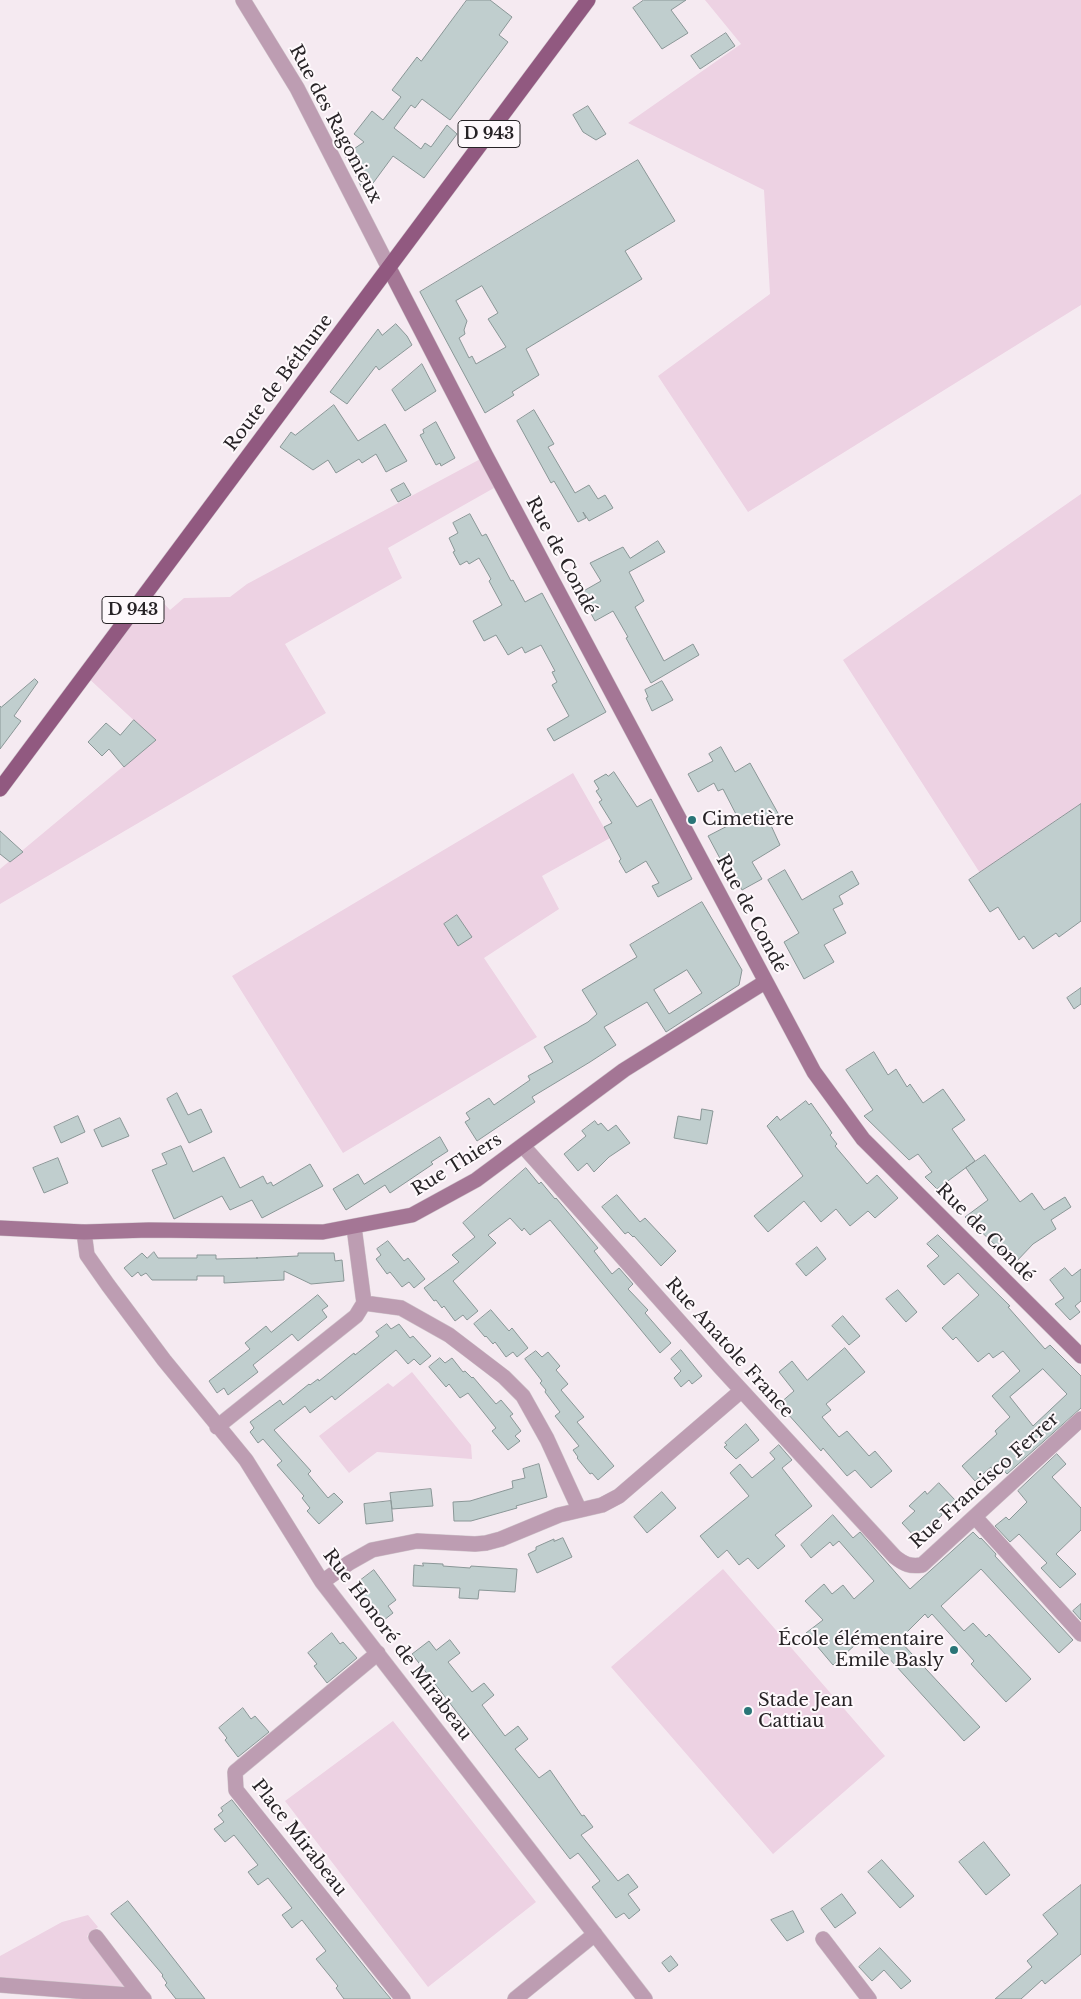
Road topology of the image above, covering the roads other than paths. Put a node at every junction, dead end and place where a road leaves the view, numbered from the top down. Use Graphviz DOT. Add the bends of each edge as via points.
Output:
graph roads {
  1 [pos="243,0"];
  2 [pos="588,0"];
  3 [pos="389,268"];
  4 [pos="0,788"];
  5 [pos="765,982"];
  6 [pos="523,1146"];
  7 [pos="354,1227"];
  8 [pos="0,1228"];
  9 [pos="84,1232"];
  10 [pos="364,1303"];
  11 [pos="1081,1356"];
  12 [pos="741,1390"];
  13 [pos="1081,1420"];
  14 [pos="217,1427"];
  15 [pos="579,1510"];
  16 [pos="974,1517"];
  17 [pos="913,1567"];
  18 [pos="322,1582"];
  19 [pos="1081,1634"];
  20 [pos="378,1653"];
  21 [pos="595,1934"];
  22 [pos="96,1937"];
  23 [pos="823,1939"];
  24 [pos="0,1985"];
  25 [pos="143,1998"];
  26 [pos="402,1999"];
  27 [pos="515,1999"];
  28 [pos="645,1999"];
  29 [pos="869,1999"];
  1 -- 3 [label="street, Rue des Ragonieux" via="297,88"];
  2 -- 3 [label="main road, Route de Béthune / D 943"];
  3 -- 4 [label="main road, Route de Béthune / D 943"];
  3 -- 5 [label="main road, Rue de Condé"];
  5 -- 6 [label="main road, Rue Thiers" via="624,1070"];
  5 -- 11 [label="main road, Rue de Condé" via="814,1072 863,1139"];
  6 -- 7 [label="main road, Rue Thiers" via="476,1180 412,1215"];
  6 -- 12 [label="street, Rue Anatole France"];
  7 -- 9 [label="main road, Rue Thiers" via="323,1232"];
  7 -- 10 [label="street"];
  8 -- 9 [label="main road, Rue Thiers"];
  9 -- 14 [label="street, Rue Honoré de Mirabeau" via="87,1255"];
  10 -- 14 [label="street" via="356,1316"];
  10 -- 15 [label="street" via="401,1308 449,1335 524,1396"];
  12 -- 15 [label="street" via="619,1496 602,1505"];
  12 -- 17 [label="street, Rue Anatole France" via="895,1557"];
  13 -- 16 [label="street, Rue Francisco Ferrer"];
  14 -- 18 [label="street, Rue Honoré de Mirabeau" via="246,1460"];
  15 -- 18 [label="street" via="486,1543 416,1541 372,1550"];
  16 -- 17 [label="street, Rue Francisco Ferrer" via="922,1565"];
  16 -- 19 [label="street"];
  18 -- 20 [label="street, Rue Honoré de Mirabeau"];
  20 -- 21 [label="street, Rue Honoré de Mirabeau"];
  20 -- 26 [label="street, Place Mirabeau" via="235,1772 236,1790"];
  21 -- 27 [label="street"];
  21 -- 28 [label="street, Rue Honoré de Mirabeau"];
  22 -- 25 [label="street"];
  23 -- 29 [label="street"];
  24 -- 25 [label="street"];
}
